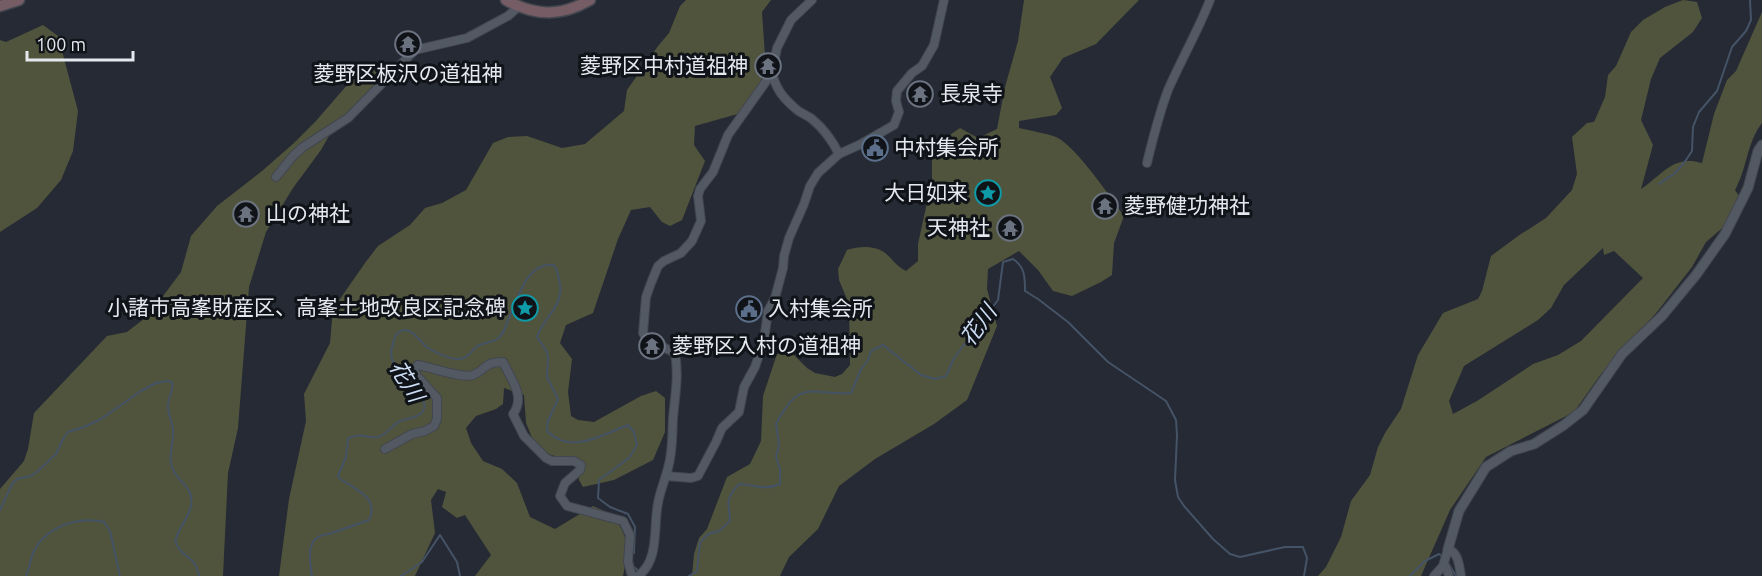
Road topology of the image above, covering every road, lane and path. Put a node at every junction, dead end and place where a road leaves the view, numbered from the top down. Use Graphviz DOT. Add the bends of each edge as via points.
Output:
graph roads {
  1 [pos="19,0"];
  2 [pos="506,0"];
  3 [pos="590,0"];
  4 [pos="812,0"];
  5 [pos="944,0"];
  6 [pos="1210,0"];
  7 [pos="0,6"];
  8 [pos="519,7"];
  9 [pos="772,73"];
  10 [pos="1762,145"];
  11 [pos="838,154"];
  12 [pos="1147,163"];
  13 [pos="276,177"];
  14 [pos="385,449"];
  15 [pos="666,476"];
  16 [pos="1448,549"];
  17 [pos="1443,566"];
  18 [pos="632,576"];
  19 [pos="638,576"];
  20 [pos="1434,576"];
  21 [pos="1449,576"];
  22 [pos="1461,576"];
  1 -- 7 [label="main road"];
  2 -- 8 [label="main road"];
  3 -- 8 [label="main road" via="575,8 550,12"];
  4 -- 9 [label="street" via="784,31"];
  5 -- 11 [label="street" via="934,45 922,66 897,91 899,111 894,125"];
  6 -- 12 [label="street" via="1169,88"];
  8 -- 13 [label="street" via="467,38 415,50 348,118 303,147"];
  9 -- 11 [label="street" via="777,89 825,131"];
  9 -- 15 [label="street" via="728,135 700,189 701,221 692,241 681,253 658,266 646,297 644,333 652,343 675,353 677,363"];
  10 -- 16 [label="street" via="1748,188 1725,234 1696,275 1662,316 1622,354 1583,410 1534,444 1511,451 1486,467 1459,511"];
  11 -- 15 [label="street" via="810,186 789,238 776,298 768,311 764,340 744,387 739,412 722,428 698,476"];
  14 -- 18 [label="street" via="434,426 437,419 437,398 417,376 414,369 418,364 465,376 474,375 491,362 502,362 520,398 513,414 524,436 546,458 581,465 565,483 560,496 567,506 623,521 630,536 628,562"];
  15 -- 19 [label="street" via="656,514 654,550 647,568"];
  16 -- 17 [label="street"];
  16 -- 22 [label="street" via="1457,558"];
  17 -- 20 [label="street"];
  17 -- 21 [label="street"];
}
